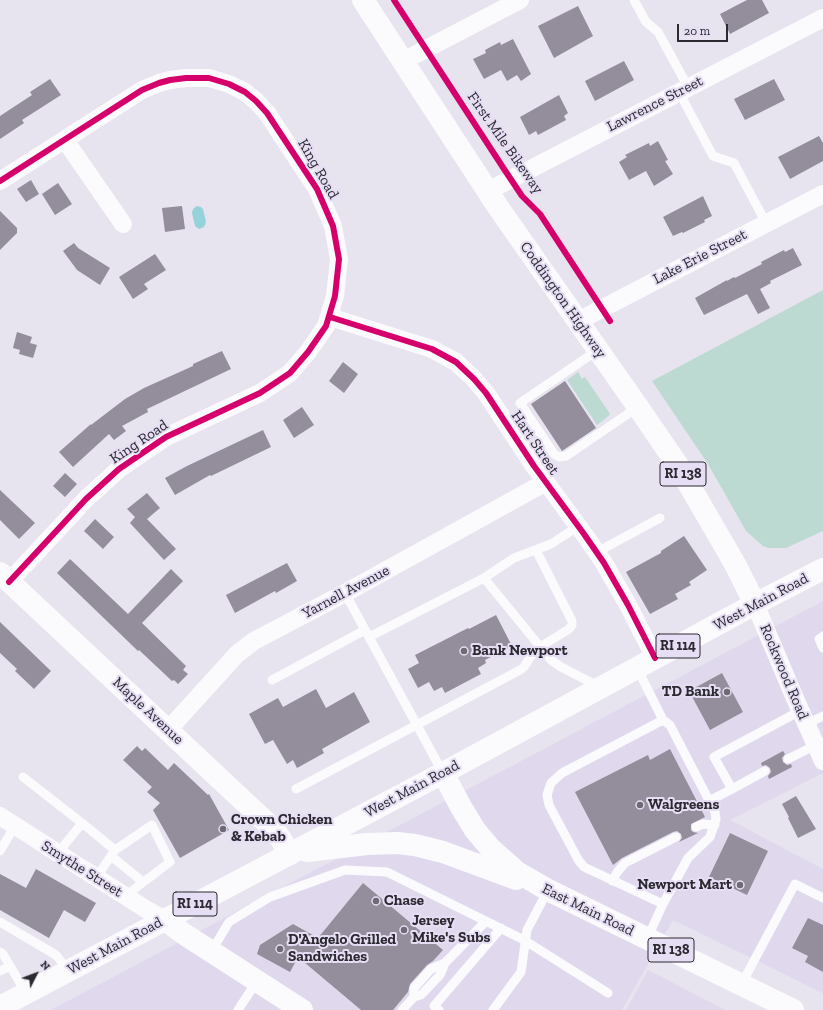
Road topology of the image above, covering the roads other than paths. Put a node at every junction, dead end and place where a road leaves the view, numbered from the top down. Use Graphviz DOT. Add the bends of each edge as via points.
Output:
graph roads {
  1 [pos="364,0"];
  2 [pos="520,0"];
  3 [pos="634,0"];
  4 [pos="823,18"];
  5 [pos="403,61"];
  6 [pos="683,90"];
  7 [pos="65,140"];
  8 [pos="0,181"];
  9 [pos="488,191"];
  10 [pos="823,194"];
  11 [pos="766,223"];
  12 [pos="122,224"];
  13 [pos="330,317"];
  14 [pos="578,321"];
  15 [pos="598,350"];
  16 [pos="638,407"];
  17 [pos="546,482"];
  18 [pos="660,518"];
  19 [pos="579,526"];
  20 [pos="536,550"];
  21 [pos="597,552"];
  22 [pos="823,569"];
  23 [pos="5,578"];
  24 [pos="484,578"];
  25 [pos="345,593"];
  26 [pos="755,604"];
  27 [pos="367,634"];
  28 [pos="823,636"];
  29 [pos="540,647"];
  30 [pos="823,648"];
  31 [pos="655,658"];
  32 [pos="637,668"];
  33 [pos="272,680"];
  34 [pos="601,688"];
  35 [pos="823,716"];
  36 [pos="803,718"];
  37 [pos="663,720"];
  38 [pos="417,725"];
  39 [pos="168,730"];
  40 [pos="820,753"];
  41 [pos="788,759"];
  42 [pos="765,771"];
  43 [pos="443,773"];
  44 [pos="23,777"];
  45 [pos="296,789"];
  46 [pos="732,789"];
  47 [pos="709,801"];
  48 [pos="0,816"];
  49 [pos="82,823"];
  50 [pos="714,825"];
  51 [pos="15,826"];
  52 [pos="696,827"];
  53 [pos="676,837"];
  54 [pos="0,851"];
  55 [pos="58,853"];
  56 [pos="113,853"];
  57 [pos="290,854"];
  58 [pos="96,878"];
  59 [pos="612,881"];
  60 [pos="143,882"];
  61 [pos="548,890"];
  62 [pos="125,896"];
  63 [pos="823,898"];
  64 [pos="663,904"];
  65 [pos="165,920"];
  66 [pos="486,921"];
  67 [pos="0,922"];
  68 [pos="501,928"];
  69 [pos="647,939"];
  70 [pos="524,940"];
  71 [pos="0,952"];
  72 [pos="211,952"];
  73 [pos="10,966"];
  74 [pos="0,971"];
  75 [pos="69,971"];
  76 [pos="257,981"];
  77 [pos="741,985"];
  78 [pos="608,992"];
  79 [pos="12,1003"];
  80 [pos="238,1010"];
  81 [pos="302,1010"];
  82 [pos="402,1010"];
  83 [pos="439,1010"];
  84 [pos="494,1010"];
  85 [pos="794,1010"];
  1 -- 5 [label="main road, Coddington Highway / RI 138"];
  2 -- 5 [label="street"];
  3 -- 6 [label="lane" via="646,22 658,32"];
  4 -- 6 [label="street, Lawrence Street"];
  5 -- 9 [label="main road, Coddington Highway / RI 138"];
  6 -- 9 [label="street, Lawrence Street"];
  6 -- 11 [label="lane" via="713,156 734,163"];
  7 -- 8 [label="street, King Road"];
  7 -- 12 [label="street"];
  7 -- 13 [label="street, King Road" via="142,90 159,83 186,78 209,78 245,92 268,113 305,169 326,207 333,226 339,259"];
  9 -- 14 [label="main road, Coddington Highway / RI 138"];
  10 -- 11 [label="street, Lake Erie Street"];
  11 -- 14 [label="street, Lake Erie Street"];
  13 -- 17 [label="street, Hart Street" via="427,347 456,362 483,389"];
  13 -- 23 [label="street, King Road" via="318,339 290,372 260,393 166,437 119,469"];
  14 -- 15 [label="main road, Coddington Highway / RI 138"];
  15 -- 16 [label="main road, Coddington Highway / RI 138"];
  15 -- 16 [label="lane" via="520,403 554,454 559,458 566,456"];
  16 -- 26 [label="main road, Coddington Highway / RI 138" via="686,479"];
  17 -- 19 [label="street, Hart Street"];
  17 -- 25 [label="street, Yarnell Avenue"];
  18 -- 21 [label="lane"];
  19 -- 20 [label="lane" via="551,544"];
  19 -- 21 [label="street, Hart Street"];
  20 -- 24 [label="lane" via="514,558"];
  20 -- 29 [label="lane" via="572,620 569,629"];
  21 -- 31 [label="street, Hart Street"];
  22 -- 26 [label="main road, West Main Road / RI 114"];
  23 -- 39 [label="main road, Maple Avenue"];
  24 -- 27 [label="lane"];
  24 -- 29 [label="lane"];
  25 -- 27 [label="lane"];
  25 -- 39 [label="street, Yarnell Avenue" via="254,641 242,650"];
  26 -- 31 [label="main road, West Main Road / RI 114"];
  26 -- 36 [label="street, Rockwood Road"];
  27 -- 33 [label="lane"];
  27 -- 38 [label="lane"];
  28 -- 30 [label="lane" via="818,638"];
  29 -- 34 [label="lane" via="556,664"];
  29 -- 38 [label="lane" via="520,670"];
  31 -- 32 [label="main road, West Main Road / RI 114"];
  32 -- 34 [label="main road, West Main Road / RI 114"];
  32 -- 37 [label="lane"];
  34 -- 43 [label="main road, West Main Road / RI 114"];
  35 -- 36 [label="lane"];
  36 -- 40 [label="street, Rockwood Road"];
  36 -- 46 [label="lane" via="714,757"];
  37 -- 47 [label="lane" via="670,725"];
  37 -- 59 [label="lane" via="562,773 553,779 549,786 549,805 579,861 588,869"];
  38 -- 43 [label="lane"];
  38 -- 45 [label="lane"];
  39 -- 57 [label="main road, Maple Avenue" via="268,824"];
  40 -- 41 [label="lane"];
  42 -- 46 [label="lane"];
  43 -- 57 [label="main road, West Main Road / RI 114"];
  43 -- 61 [label="main road, East Main Road / RI 138" via="467,818 490,849 517,872"];
  44 -- 49 [label="lane"];
  46 -- 47 [label="lane"];
  47 -- 50 [label="lane" via="716,816"];
  48 -- 51 [label="street, Smythe Street"];
  49 -- 55 [label="lane"];
  49 -- 56 [label="lane"];
  50 -- 52 [label="lane"];
  50 -- 64 [label="lane" via="710,837 688,858"];
  51 -- 54 [label="lane"];
  51 -- 55 [label="street, Smythe Street"];
  53 -- 59 [label="lane" via="625,864"];
  55 -- 58 [label="street, Smythe Street"];
  56 -- 58 [label="lane"];
  56 -- 60 [label="lane"];
  56 -- 60 [label="lane" via="152,825 170,862"];
  57 -- 61 [label="main road" via="351,845 415,845 438,850"];
  57 -- 65 [label="main road, West Main Road / RI 114"];
  58 -- 62 [label="street, Smythe Street"];
  59 -- 64 [label="lane"];
  60 -- 62 [label="lane"];
  61 -- 69 [label="main road, East Main Road / RI 138"];
  61 -- 70 [label="lane" via="528,925"];
  62 -- 65 [label="street, Smythe Street"];
  63 -- 77 [label="lane" via="795,884"];
  64 -- 69 [label="lane"];
  65 -- 72 [label="main road"];
  65 -- 75 [label="main road, West Main Road / RI 114"];
  66 -- 68 [label="lane"];
  66 -- 72 [label="lane" via="388,872 345,870 270,898 229,922"];
  66 -- 82 [label="lane" via="445,963 440,975 426,990 421,995 414,996"];
  67 -- 75 [label="lane" via="56,955"];
  68 -- 70 [label="lane"];
  68 -- 83 [label="lane" via="434,1006"];
  69 -- 77 [label="main road, East Main Road / RI 138"];
  70 -- 78 [label="lane"];
  70 -- 84 [label="lane" via="521,972"];
  71 -- 73 [label="lane"];
  72 -- 76 [label="main road"];
  73 -- 74 [label="lane"];
  73 -- 79 [label="lane"];
  75 -- 79 [label="main road, West Main Road / RI 114"];
  76 -- 80 [label="lane"];
  76 -- 81 [label="main road"];
  77 -- 85 [label="main road, East Main Road / RI 138"];
}
